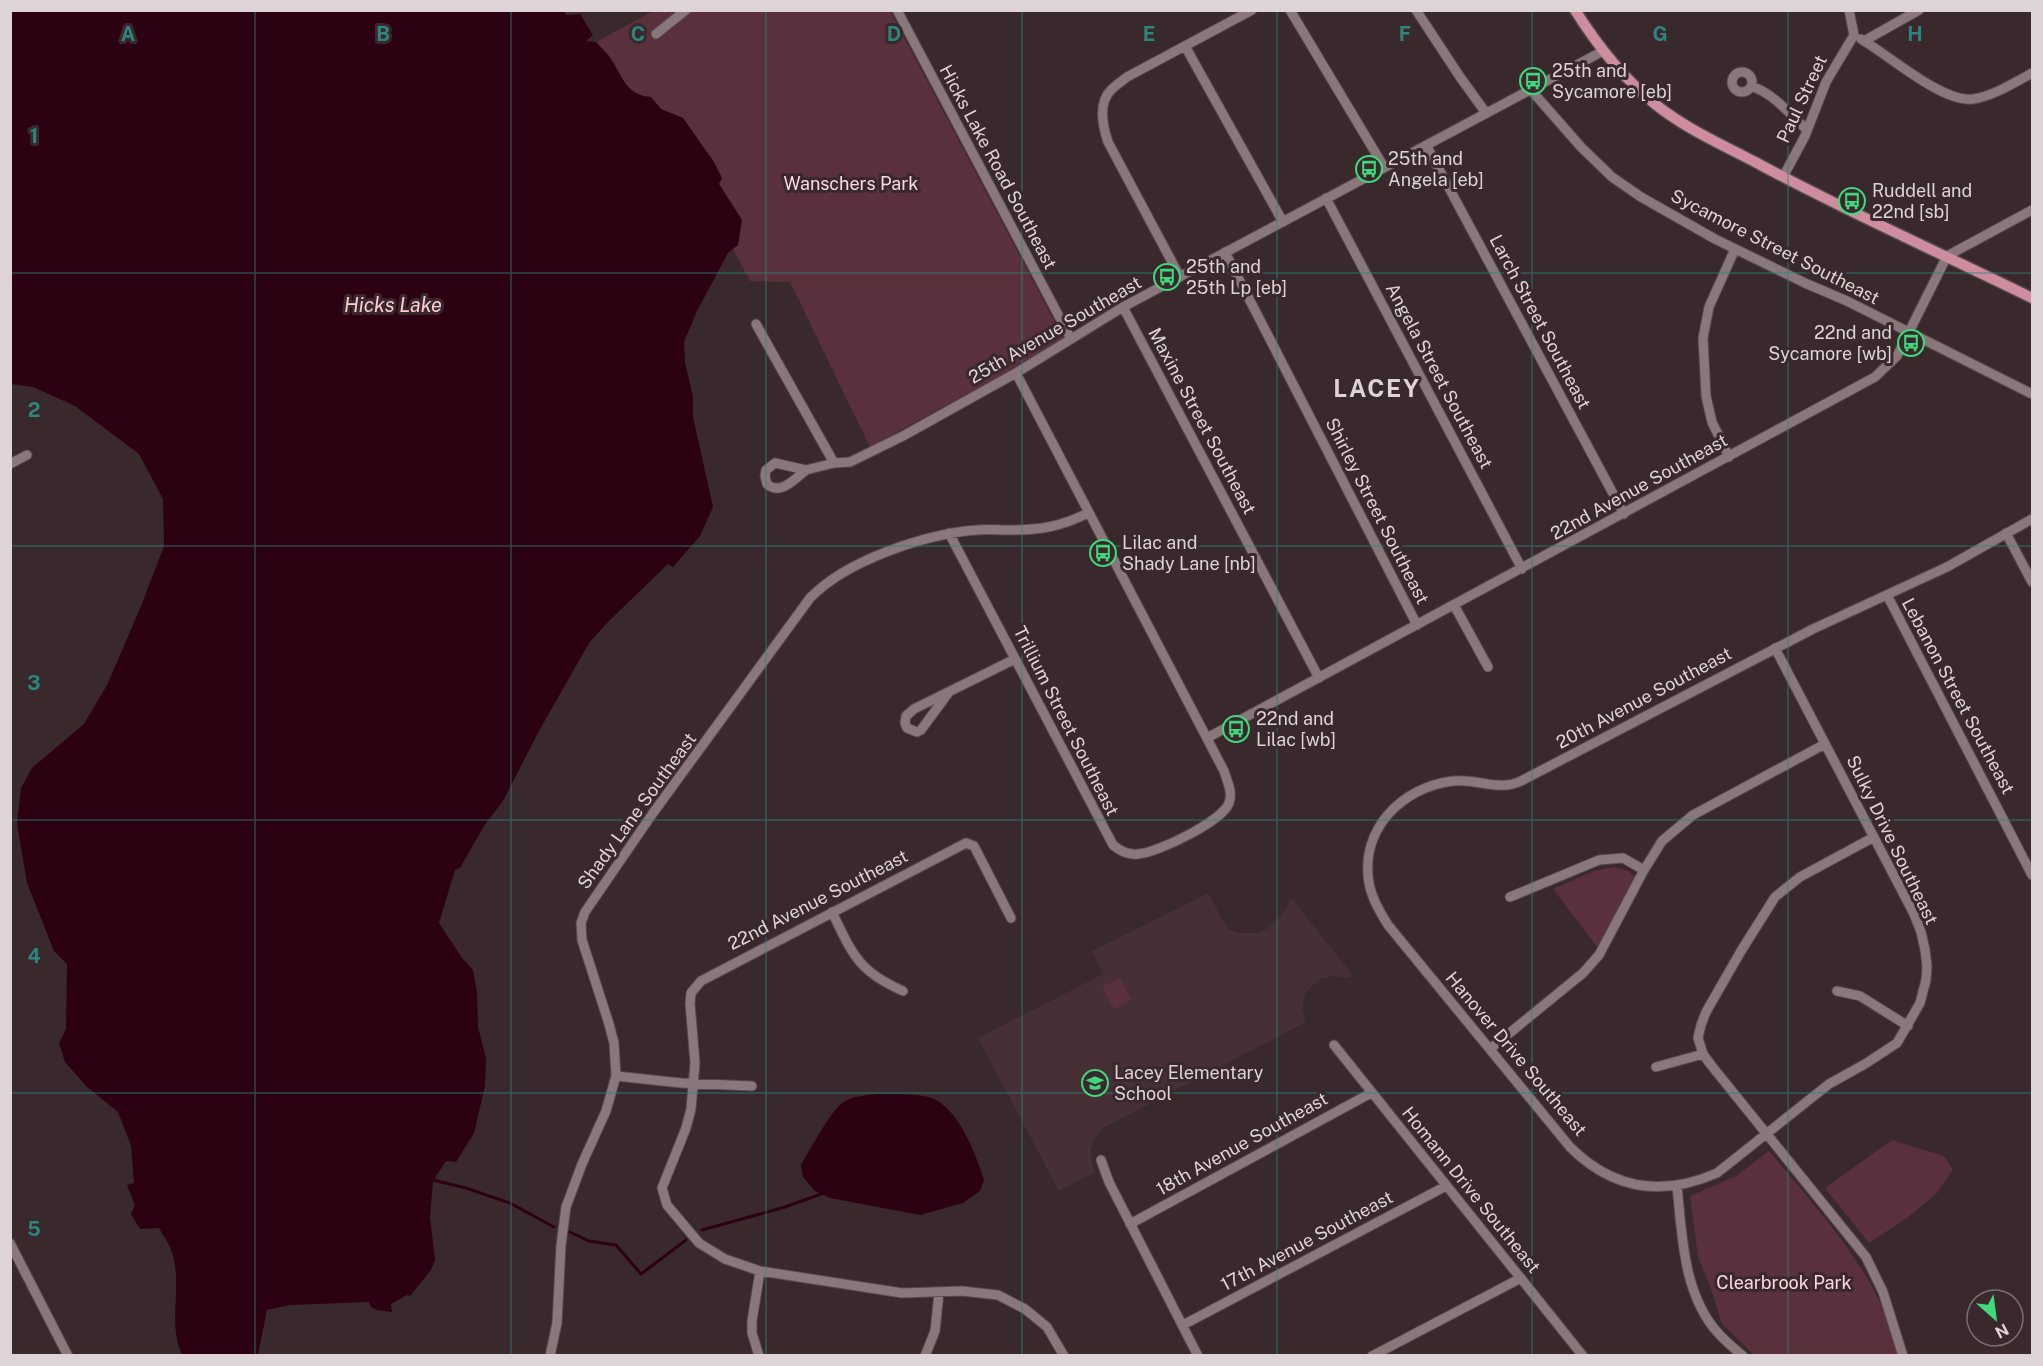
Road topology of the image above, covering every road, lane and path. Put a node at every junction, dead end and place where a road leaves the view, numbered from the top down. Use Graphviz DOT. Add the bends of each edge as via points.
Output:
graph roads {
  1 [pos="686,10"];
  2 [pos="897,10"];
  3 [pos="1252,10"];
  4 [pos="1290,10"];
  5 [pos="1416,10"];
  6 [pos="1575,10"];
  7 [pos="1849,10"];
  8 [pos="1919,10"];
  9 [pos="656,34"];
  10 [pos="1854,35"];
  11 [pos="1864,41"];
  12 [pos="1185,46"];
  13 [pos="1603,51"];
  14 [pos="2032,74"];
  15 [pos="1751,86"];
  16 [pos="1531,90"];
  17 [pos="1486,113"];
  18 [pos="1807,130"];
  19 [pos="1426,145"];
  20 [pos="1384,167"];
  21 [pos="1783,177"];
  22 [pos="1326,198"];
  23 [pos="2032,210"];
  24 [pos="1283,222"];
  25 [pos="1735,249"];
  26 [pos="1225,252"];
  27 [pos="1947,256"];
  28 [pos="1180,277"];
  29 [pos="2032,298"];
  30 [pos="1123,308"];
  31 [pos="756,324"];
  32 [pos="1909,332"];
  33 [pos="1071,339"];
  34 [pos="1016,373"];
  35 [pos="2032,394"];
  36 [pos="27,455"];
  37 [pos="1729,457"];
  38 [pos="834,463"];
  39 [pos="10,464"];
  40 [pos="806,470"];
  41 [pos="1088,513"];
  42 [pos="1624,514"];
  43 [pos="2032,519"];
  44 [pos="950,533"];
  45 [pos="2006,533"];
  46 [pos="1522,569"];
  47 [pos="2032,582"];
  48 [pos="1887,595"];
  49 [pos="1454,605"];
  50 [pos="1417,625"];
  51 [pos="1775,648"];
  52 [pos="1015,659"];
  53 [pos="1488,667"];
  54 [pos="1319,678"];
  55 [pos="949,692"];
  56 [pos="1207,738"];
  57 [pos="1826,744"];
  58 [pos="1409,795"];
  59 [pos="1874,837"];
  60 [pos="1644,870"];
  61 [pos="2032,875"];
  62 [pos="1510,897"];
  63 [pos="832,912"];
  64 [pos="1011,918"];
  65 [pos="903,991"];
  66 [pos="1837,991"];
  67 [pos="1908,1026"];
  68 [pos="1334,1045"];
  69 [pos="1490,1049"];
  70 [pos="1703,1054"];
  71 [pos="1656,1067"];
  72 [pos="616,1076"];
  73 [pos="694,1084"];
  74 [pos="752,1086"];
  75 [pos="1371,1093"];
  76 [pos="1766,1134"];
  77 [pos="1101,1160"];
  78 [pos="1446,1186"];
  79 [pos="1677,1186"];
  80 [pos="1130,1224"];
  81 [pos="10,1243"];
  82 [pos="760,1270"];
  83 [pos="1521,1278"];
  84 [pos="939,1293"];
  85 [pos="1183,1325"];
  86 [pos="68,1356"];
  87 [pos="550,1356"];
  88 [pos="759,1356"];
  89 [pos="924,1356"];
  90 [pos="1064,1356"];
  91 [pos="1198,1356"];
  92 [pos="1372,1356"];
  93 [pos="1583,1356"];
  94 [pos="1743,1356"];
  95 [pos="1903,1356"];
  1 -- 9 [label="street"];
  2 -- 33 [label="street, Hicks Lake Road Southeast"];
  3 -- 12 [label="street"];
  4 -- 20 [label="street"];
  5 -- 17 [label="street"];
  6 -- 13 [label="main road"];
  7 -- 10 [label="street"];
  8 -- 11 [label="street"];
  10 -- 11 [label="street"];
  10 -- 18 [label="street, Paul Street" via="1826,82"];
  11 -- 14 [label="street" via="1940,92 1960,99 1974,99"];
  12 -- 24 [label="street"];
  12 -- 28 [label="street" via="1109,91 1102,125"];
  13 -- 16 [label="street, 25th Avenue Southeast"];
  13 -- 21 [label="main road" via="1625,76 1678,121"];
  15 -- 18 [label="street" via="1773,98"];
  16 -- 17 [label="street, 25th Avenue Southeast"];
  16 -- 25 [label="street, Sycamore Street Southeast" via="1612,177"];
  17 -- 19 [label="street, 25th Avenue Southeast"];
  18 -- 21 [label="street, Paul Street"];
  19 -- 20 [label="street, 25th Avenue Southeast"];
  19 -- 42 [label="street, Larch Street Southeast"];
  20 -- 22 [label="street, 25th Avenue Southeast"];
  21 -- 27 [label="main road"];
  22 -- 24 [label="street, 25th Avenue Southeast"];
  22 -- 46 [label="street, Angela Street Southeast"];
  23 -- 27 [label="street"];
  24 -- 26 [label="street, 25th Avenue Southeast"];
  25 -- 32 [label="street, Sycamore Street Southeast"];
  25 -- 37 [label="street" via="1709,307 1703,338 1708,405"];
  26 -- 28 [label="street, 25th Avenue Southeast"];
  26 -- 50 [label="street, Shirley Street Southeast"];
  27 -- 29 [label="main road"];
  27 -- 32 [label="street, 22nd Avenue Southeast"];
  28 -- 30 [label="street, 25th Avenue Southeast"];
  30 -- 33 [label="street, 25th Avenue Southeast"];
  30 -- 54 [label="street, Maxine Street Southeast"];
  31 -- 38 [label="street"];
  32 -- 35 [label="street, Sycamore Street Southeast"];
  32 -- 37 [label="street, 22nd Avenue Southeast" via="1897,356 1875,377"];
  33 -- 34 [label="street, 25th Avenue Southeast"];
  34 -- 38 [label="street, 25th Avenue Southeast" via="903,436 850,462"];
  34 -- 41 [label="street"];
  36 -- 39 [label="street"];
  37 -- 42 [label="street, 22nd Avenue Southeast"];
  38 -- 40 [label="street, 25th Avenue Southeast"];
  41 -- 44 [label="street, Shady Lane Southeast" via="1066,524 1035,530"];
  41 -- 56 [label="street"];
  42 -- 46 [label="street, 22nd Avenue Southeast"];
  43 -- 45 [label="street, 20th Avenue Southeast"];
  44 -- 52 [label="street, Trillium Street Southeast"];
  44 -- 72 [label="street, Shady Lane Southeast" via="877,557 838,576 813,595 585,912 582,940 612,1034"];
  45 -- 47 [label="street"];
  45 -- 48 [label="street, 20th Avenue Southeast"];
  46 -- 49 [label="street, 22nd Avenue Southeast"];
  48 -- 51 [label="street, 20th Avenue Southeast"];
  48 -- 61 [label="street, Lebanon Street Southeast"];
  49 -- 50 [label="street, 22nd Avenue Southeast"];
  49 -- 53 [label="street"];
  50 -- 54 [label="street, 22nd Avenue Southeast"];
  51 -- 57 [label="street, Sulky Drive Southeast"];
  51 -- 58 [label="street, 20th Avenue Southeast" via="1512,785 1455,780"];
  52 -- 55 [label="street"];
  52 -- 56 [label="street, Trillium Street Southeast" via="1113,845 1128,854 1146,853 1194,831 1222,813 1229,803 1224,771"];
  54 -- 56 [label="street, 22nd Avenue Southeast"];
  55 -- 55 [label="street" via="914,709 906,716 907,728 921,730"];
  57 -- 59 [label="street, Sulky Drive Southeast"];
  57 -- 60 [label="street" via="1693,815 1662,841"];
  58 -- 69 [label="street, Hanover Drive Southeast" via="1383,819 1371,847 1369,882 1373,898 1388,925"];
  59 -- 67 [label="street, Sulky Drive Southeast" via="1914,914 1925,950 1926,980"];
  59 -- 70 [label="street" via="1800,877 1775,897 1706,1012 1698,1038"];
  60 -- 62 [label="street" via="1623,858 1599,860"];
  60 -- 69 [label="street" via="1599,954 1583,973"];
  63 -- 64 [label="street, 22nd Avenue Southeast" via="966,843 974,846"];
  63 -- 65 [label="street" via="852,952 869,973"];
  63 -- 73 [label="street, 22nd Avenue Southeast" via="701,981 691,993"];
  66 -- 67 [label="street" via="1860,996"];
  67 -- 76 [label="street, Sulky Drive Southeast" via="1897,1043 1829,1084"];
  68 -- 75 [label="street, Homann Drive Southeast"];
  69 -- 79 [label="street, Hanover Drive Southeast" via="1585,1162 1635,1186"];
  70 -- 71 [label="street"];
  70 -- 76 [label="street"];
  72 -- 73 [label="street"];
  72 -- 87 [label="street, Shady Lane Southeast" via="606,1111 566,1207 557,1323"];
  73 -- 74 [label="street"];
  73 -- 82 [label="street" via="686,1128 662,1188 664,1199 699,1243 725,1259"];
  75 -- 78 [label="street, Homann Drive Southeast"];
  75 -- 80 [label="street, 18th Avenue Southeast"];
  76 -- 79 [label="street, Hanover Drive Southeast" via="1717,1173"];
  76 -- 95 [label="street" via="1866,1257 1883,1292"];
  77 -- 80 [label="street"];
  78 -- 83 [label="street, Homann Drive Southeast"];
  78 -- 85 [label="street, 17th Avenue Southeast"];
  79 -- 94 [label="street" via="1691,1283 1718,1334"];
  80 -- 85 [label="street"];
  81 -- 86 [label="street"];
  82 -- 84 [label="street" via="902,1293"];
  82 -- 88 [label="street" via="752,1321"];
  83 -- 92 [label="street"];
  83 -- 93 [label="street, Homann Drive Southeast"];
  84 -- 89 [label="street" via="935,1331"];
  84 -- 90 [label="street" via="980,1292 1013,1302 1047,1327"];
  85 -- 91 [label="street"];
}
